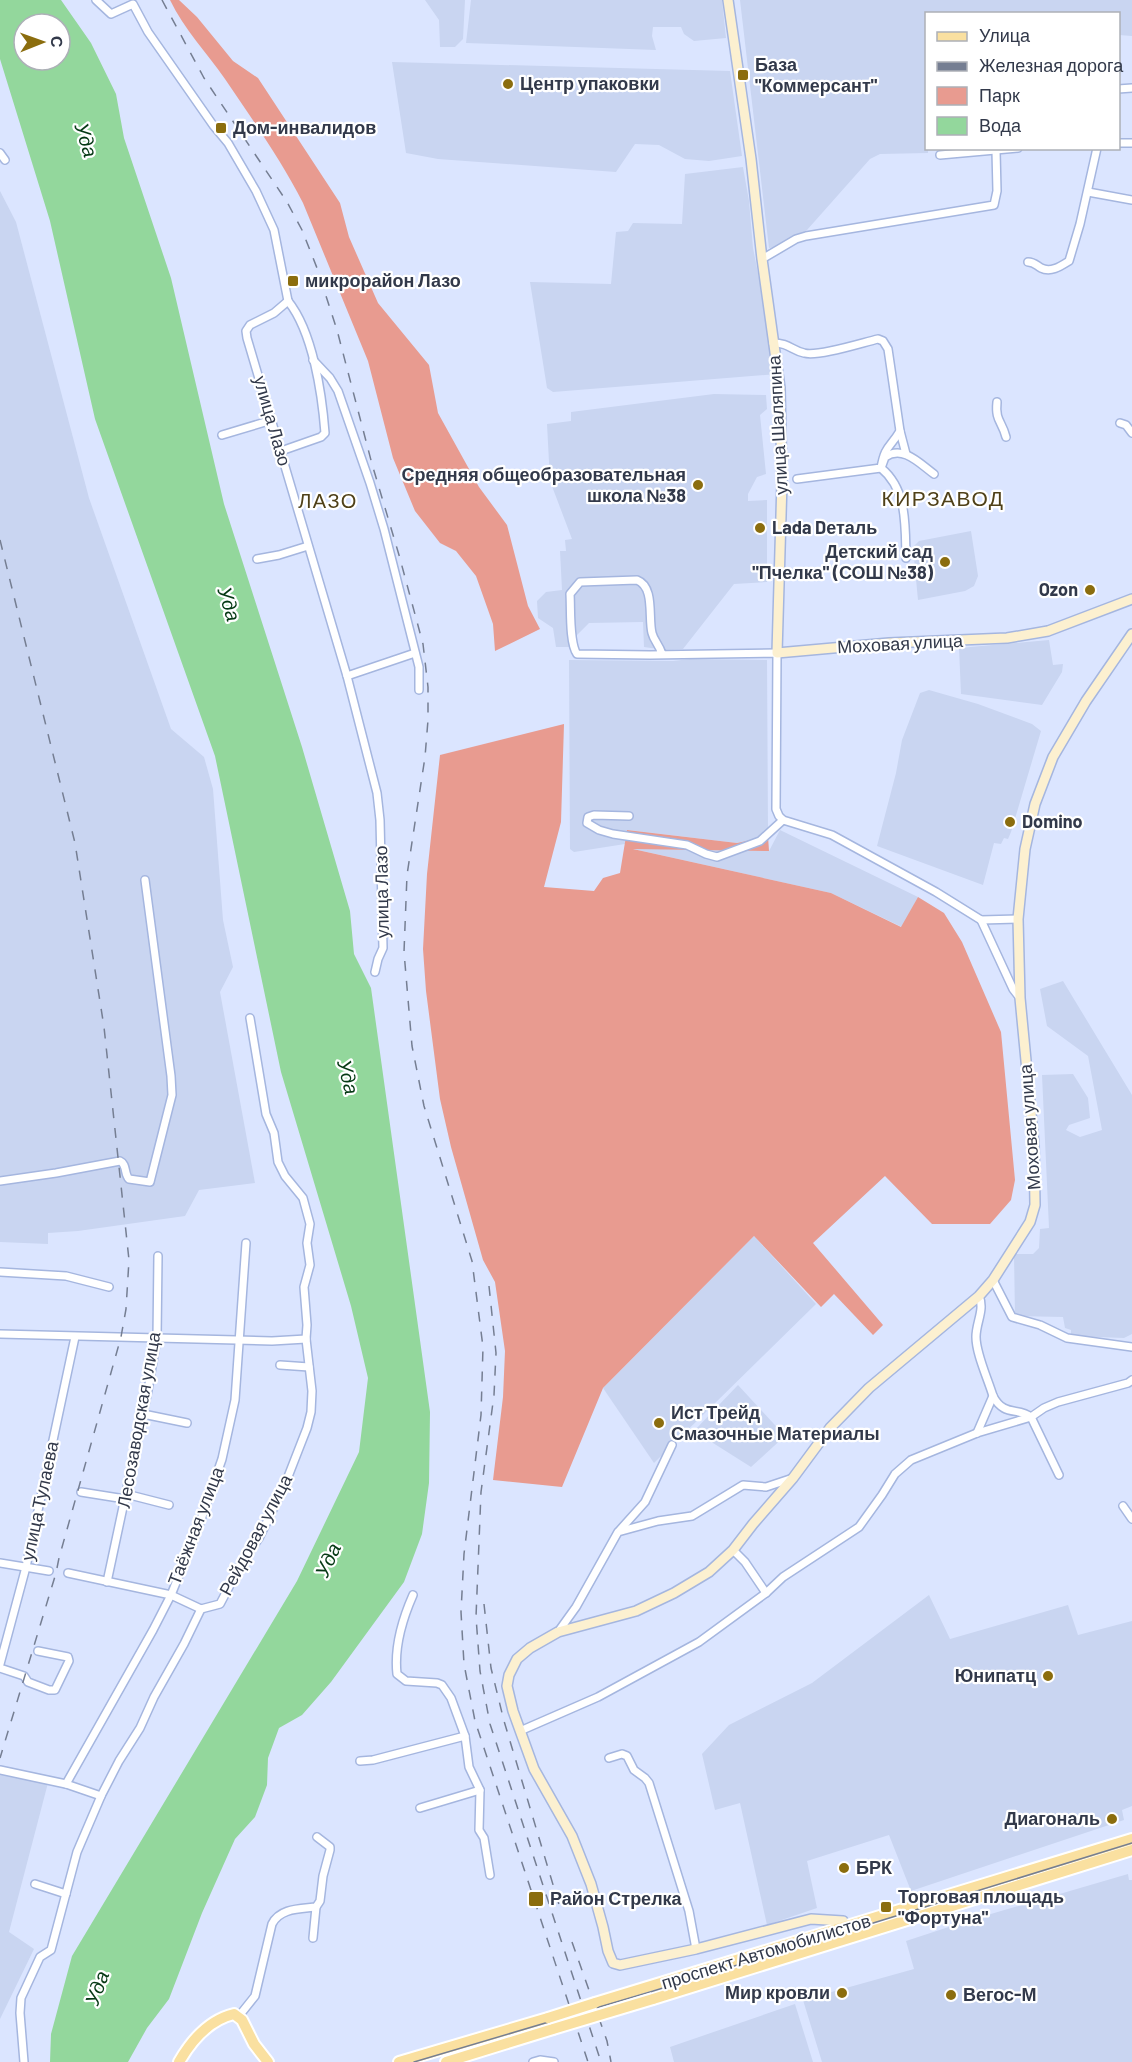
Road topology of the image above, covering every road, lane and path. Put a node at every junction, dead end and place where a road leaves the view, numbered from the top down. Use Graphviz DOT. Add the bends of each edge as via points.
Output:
graph roads {
  1 [pos="96,0"];
  2 [pos="728,0"];
  3 [pos="1003,150"];
  4 [pos="1097,150"];
  5 [pos="996,151"];
  6 [pos="0,153"];
  7 [pos="940,154"];
  8 [pos="5,160"];
  9 [pos="1088,192"];
  10 [pos="1132,200"];
  11 [pos="762,260"];
  12 [pos="1028,261"];
  13 [pos="288,302"];
  14 [pos="773,343"];
  15 [pos="313,360"];
  16 [pos="997,402"];
  17 [pos="272,420"];
  18 [pos="1120,423"];
  19 [pos="900,431"];
  20 [pos="1132,433"];
  21 [pos="222,435"];
  22 [pos="1006,437"];
  23 [pos="280,450"];
  24 [pos="906,454"];
  25 [pos="882,468"];
  26 [pos="934,474"];
  27 [pos="797,479"];
  28 [pos="308,546"];
  29 [pos="906,558"];
  30 [pos="257,559"];
  31 [pos="1132,599"];
  32 [pos="1132,634"];
  33 [pos="415,652"];
  34 [pos="777,652"];
  35 [pos="662,654"];
  36 [pos="346,676"];
  37 [pos="419,690"];
  38 [pos="628,816"];
  39 [pos="781,818"];
  40 [pos="145,880"];
  41 [pos="1018,919"];
  42 [pos="981,920"];
  43 [pos="375,972"];
  44 [pos="1020,998"];
  45 [pos="250,1018"];
  46 [pos="0,1181"];
  47 [pos="246,1244"];
  48 [pos="158,1256"];
  49 [pos="0,1272"];
  50 [pos="993,1280"];
  51 [pos="109,1287"];
  52 [pos="979,1296"];
  53 [pos="0,1334"];
  54 [pos="75,1337"];
  55 [pos="157,1338"];
  56 [pos="306,1339"];
  57 [pos="240,1340"];
  58 [pos="1132,1347"];
  59 [pos="280,1365"];
  60 [pos="309,1367"];
  61 [pos="1132,1380"];
  62 [pos="993,1396"];
  63 [pos="143,1414"];
  64 [pos="1032,1418"];
  65 [pos="187,1423"];
  66 [pos="977,1433"];
  67 [pos="672,1445"];
  68 [pos="1059,1475"];
  69 [pos="793,1478"];
  70 [pos="81,1492"];
  71 [pos="126,1497"];
  72 [pos="169,1505"];
  73 [pos="1124,1506"];
  74 [pos="1132,1519"];
  75 [pos="618,1532"];
  76 [pos="733,1550"];
  77 [pos="0,1563"];
  78 [pos="26,1567"];
  79 [pos="49,1571"];
  80 [pos="68,1574"];
  81 [pos="107,1582"];
  82 [pos="766,1593"];
  83 [pos="171,1594"];
  84 [pos="413,1595"];
  85 [pos="201,1608"];
  86 [pos="558,1632"];
  87 [pos="38,1651"];
  88 [pos="0,1666"];
  89 [pos="520,1731"];
  90 [pos="465,1736"];
  91 [pos="609,1758"];
  92 [pos="360,1761"];
  93 [pos="0,1770"];
  94 [pos="66,1784"];
  95 [pos="480,1790"];
  96 [pos="101,1796"];
  97 [pos="420,1808"];
  98 [pos="317,1837"];
  99 [pos="1132,1839"];
  100 [pos="1132,1850"];
  101 [pos="490,1875"];
  102 [pos="35,1884"];
  103 [pos="66,1894"];
  104 [pos="316,1907"];
  105 [pos="844,1927"];
  106 [pos="313,1938"];
  107 [pos="696,1949"];
  108 [pos="239,2016"];
  109 [pos="24,2062"];
  110 [pos="179,2062"];
  111 [pos="268,2062"];
  112 [pos="399,2062"];
  113 [pos="446,2062"];
  114 [pos="533,2062"];
  115 [pos="554,2062"];
  1 -- 13 [label="street" via="111,14 132,4 228,143 274,230"];
  2 -- 11 [label="street, улица Шаляпина"];
  3 -- 5 [label="street"];
  4 -- 9 [label="street"];
  5 -- 7 [label="street"];
  5 -- 11 [label="street" via="994,205 806,236"];
  6 -- 8 [label="street"];
  9 -- 10 [label="street"];
  9 -- 12 [label="street" via="1069,261 1044,270"];
  11 -- 14 [label="street, улица Шаляпина"];
  13 -- 15 [label="street" via="298,314"];
  13 -- 17 [label="street, улица Лазо" via="246,331"];
  14 -- 19 [label="street" via="785,343 814,354 883,341 888,349"];
  14 -- 34 [label="street, улица Шаляпина" via="780,388 782,481"];
  15 -- 23 [label="street" via="323,397 325,433"];
  15 -- 33 [label="street" via="338,391 370,483"];
  16 -- 22 [label="street" via="998,420"];
  17 -- 21 [label="street"];
  17 -- 23 [label="street, улица Лазо"];
  18 -- 20 [label="street"];
  19 -- 24 [label="street"];
  19 -- 25 [label="street" via="887,446"];
  23 -- 28 [label="street, улица Лазо"];
  24 -- 25 [label="street" via="891,452"];
  24 -- 26 [label="street"];
  25 -- 27 [label="street"];
  25 -- 29 [label="street" via="903,501"];
  28 -- 30 [label="street"];
  28 -- 36 [label="street, улица Лазо"];
  31 -- 34 [label="street, Моховая улица" via="1048,631 1007,638"];
  32 -- 41 [label="street, Моховая улица" via="1049,765 1025,849"];
  33 -- 36 [label="street"];
  33 -- 37 [label="street"];
  34 -- 35 [label="street, Моховая улица"];
  34 -- 39 [label="street, улица Шаляпина" via="776,808"];
  35 -- 35 [label="street, Моховая улица" via="651,631 643,582 583,581 570,594 577,654"];
  36 -- 43 [label="street, улица Лазо" via="377,793 380,820 383,948"];
  38 -- 39 [label="street" via="594,815 588,817 587,823 613,834 687,844 717,857 760,841"];
  39 -- 42 [label="street" via="832,835"];
  40 -- 46 [label="street" via="172,1095 150,1182 129,1179 120,1161"];
  41 -- 42 [label="street"];
  41 -- 44 [label="street, Моховая улица"];
  42 -- 44 [label="street"];
  44 -- 50 [label="street, Моховая улица" via="1034,1144 1035,1205 1030,1222"];
  45 -- 56 [label="street, Рейдовая улица" via="278,1162 303,1198 310,1224 310,1265 304,1287"];
  47 -- 57 [label="street, Таёжная улица"];
  48 -- 55 [label="street, Лесозаводская улица"];
  49 -- 51 [label="street" via="66,1276"];
  50 -- 52 [label="street, Моховая улица"];
  50 -- 58 [label="street" via="1012,1317 1067,1338"];
  52 -- 62 [label="street" via="982,1306 977,1343"];
  52 -- 69 [label="street, Моховая улица" via="869,1388 830,1428"];
  53 -- 54 [label="street"];
  54 -- 55 [label="street"];
  54 -- 78 [label="street, улица Тулаева"];
  55 -- 57 [label="street"];
  55 -- 63 [label="street, Лесозаводская улица"];
  56 -- 57 [label="street"];
  56 -- 60 [label="street, Рейдовая улица"];
  57 -- 83 [label="street, Таёжная улица" via="235,1400 222,1459"];
  59 -- 60 [label="street"];
  60 -- 85 [label="street, Рейдовая улица" via="312,1391 308,1428 284,1487 220,1604"];
  61 -- 64 [label="street" via="1058,1402"];
  62 -- 64 [label="street" via="1005,1409"];
  62 -- 66 [label="street"];
  63 -- 65 [label="street"];
  63 -- 71 [label="street, Лесозаводская улица"];
  64 -- 66 [label="street"];
  64 -- 68 [label="street"];
  66 -- 82 [label="street" via="911,1460 895,1474 859,1527 783,1577"];
  67 -- 75 [label="street" via="645,1502"];
  69 -- 75 [label="street" via="766,1487 743,1485 692,1516"];
  69 -- 76 [label="street, Моховая улица"];
  70 -- 71 [label="street"];
  71 -- 72 [label="street"];
  71 -- 81 [label="street, Лесозаводская улица"];
  73 -- 74 [label="street"];
  75 -- 86 [label="street"];
  76 -- 82 [label="street"];
  76 -- 86 [label="street, Моховая улица" via="710,1572 636,1611"];
  77 -- 78 [label="street"];
  78 -- 79 [label="street"];
  78 -- 88 [label="street, улица Тулаева"];
  80 -- 81 [label="street"];
  81 -- 83 [label="street"];
  82 -- 89 [label="street" via="699,1642 598,1697"];
  83 -- 85 [label="street"];
  83 -- 94 [label="street, Таёжная улица"];
  84 -- 90 [label="street" via="402,1618 397,1674 406,1681 442,1685"];
  85 -- 96 [label="street, Рейдовая улица"];
  86 -- 89 [label="street, Моховая улица" via="517,1659 509,1675 507,1686"];
  87 -- 88 [label="street" via="68,1657 55,1690 28,1682 24,1676"];
  89 -- 107 [label="street, Моховая улица" via="534,1769 572,1836 591,1884 613,1963 620,1965"];
  90 -- 92 [label="street"];
  90 -- 95 [label="street" via="469,1767"];
  91 -- 107 [label="street" via="627,1756 634,1770 649,1783 689,1911"];
  93 -- 94 [label="street"];
  94 -- 96 [label="street"];
  95 -- 97 [label="street"];
  95 -- 101 [label="street" via="479,1830"];
  96 -- 103 [label="street, Рейдовая улица" via="77,1851"];
  98 -- 104 [label="street" via="330,1850"];
  99 -- 105 [label="main road, проспект Автомобилистов"];
  100 -- 113 [label="main road, проспект Автомобилистов, bridge"];
  102 -- 103 [label="street"];
  103 -- 109 [label="street, Рейдовая улица" via="51,1950 40,1957 21,1998"];
  104 -- 106 [label="street"];
  104 -- 108 [label="street" via="276,1916 255,1996"];
  105 -- 107 [label="street" via="843,1921 811,1919"];
  105 -- 112 [label="main road, проспект Автомобилистов, bridge"];
  108 -- 110 [label="main road" via="227,2016 209,2026"];
  108 -- 111 [label="main road"];
  114 -- 115 [label="street"];
}
